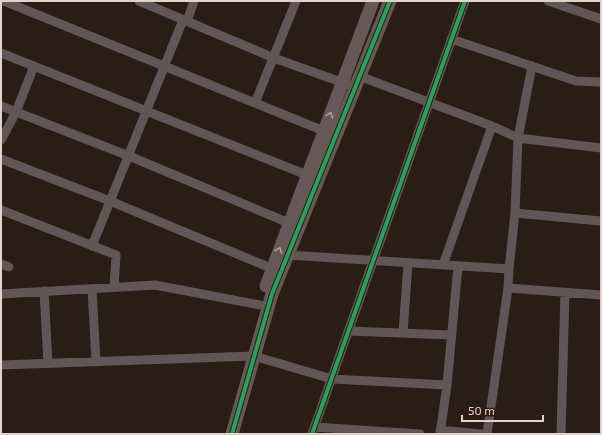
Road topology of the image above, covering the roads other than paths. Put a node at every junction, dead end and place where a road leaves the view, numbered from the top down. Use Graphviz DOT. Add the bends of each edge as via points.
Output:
graph roads {
  1 [pos="4,1"];
  2 [pos="139,1"];
  3 [pos="194,1"];
  4 [pos="296,1"];
  5 [pos="373,1"];
  6 [pos="390,1"];
  7 [pos="465,1"];
  8 [pos="548,1"];
  9 [pos="601,19"];
  10 [pos="185,21"];
  11 [pos="451,39"];
  12 [pos="1,53"];
  13 [pos="274,58"];
  14 [pos="34,66"];
  15 [pos="532,66"];
  16 [pos="165,67"];
  17 [pos="357,82"];
  18 [pos="601,82"];
  19 [pos="342,83"];
  20 [pos="429,102"];
  21 [pos="256,103"];
  22 [pos="1,106"];
  23 [pos="16,112"];
  24 [pos="147,112"];
  25 [pos="492,126"];
  26 [pos="324,131"];
  27 [pos="518,138"];
  28 [pos="1,140"];
  29 [pos="601,148"];
  30 [pos="128,156"];
  31 [pos="1,159"];
  32 [pos="313,178"];
  33 [pos="110,201"];
  34 [pos="1,210"];
  35 [pos="515,213"];
  36 [pos="601,221"];
  37 [pos="289,223"];
  38 [pos="92,246"];
  39 [pos="288,256"];
  40 [pos="373,261"];
  41 [pos="408,263"];
  42 [pos="442,265"];
  43 [pos="458,266"];
  44 [pos="273,269"];
  45 [pos="509,269"];
  46 [pos="114,287"];
  47 [pos="508,288"];
  48 [pos="92,289"];
  49 [pos="44,292"];
  50 [pos="565,292"];
  51 [pos="1,294"];
  52 [pos="601,296"];
  53 [pos="260,305"];
  54 [pos="348,331"];
  55 [pos="403,333"];
  56 [pos="452,335"];
  57 [pos="250,356"];
  58 [pos="96,362"];
  59 [pos="48,363"];
  60 [pos="1,365"];
  61 [pos="332,379"];
  62 [pos="447,385"];
  63 [pos="313,431"];
  64 [pos="440,432"];
  65 [pos="223,434"];
  66 [pos="232,434"];
  67 [pos="420,434"];
  68 [pos="481,434"];
  69 [pos="487,434"];
  70 [pos="561,434"];
  1 -- 16 [label="street"];
  2 -- 10 [label="street"];
  3 -- 10 [label="street"];
  4 -- 13 [label="street"];
  5 -- 19 [label="street"];
  6 -- 17 [label="street"];
  7 -- 11 [label="street"];
  8 -- 9 [label="street"];
  10 -- 13 [label="street"];
  10 -- 16 [label="street"];
  11 -- 15 [label="street"];
  11 -- 20 [label="street"];
  12 -- 14 [label="street"];
  13 -- 19 [label="street"];
  13 -- 21 [label="street"];
  14 -- 23 [label="street"];
  14 -- 24 [label="street"];
  15 -- 18 [label="street" via="576,81"];
  15 -- 27 [label="street"];
  16 -- 21 [label="street"];
  16 -- 24 [label="street"];
  17 -- 19 [label="street"];
  17 -- 20 [label="street"];
  17 -- 32 [label="street"];
  26 -- 19 [label="street, one-way"];
  20 -- 25 [label="street"];
  20 -- 40 [label="street"];
  21 -- 26 [label="street"];
  22 -- 23 [label="street"];
  23 -- 28 [label="street"];
  23 -- 30 [label="street"];
  24 -- 30 [label="street"];
  24 -- 32 [label="street"];
  25 -- 27 [label="street"];
  25 -- 42 [label="street"];
  26 -- 32 [label="street"];
  27 -- 29 [label="street"];
  27 -- 35 [label="street"];
  30 -- 33 [label="street"];
  30 -- 37 [label="street"];
  31 -- 33 [label="street"];
  32 -- 37 [label="street"];
  32 -- 39 [label="street"];
  33 -- 38 [label="street"];
  33 -- 44 [label="street"];
  34 -- 38 [label="street"];
  35 -- 36 [label="street"];
  35 -- 45 [label="street"];
  44 -- 37 [label="street, one-way"];
  38 -- 46 [label="street" via="116,255"];
  39 -- 40 [label="street"];
  39 -- 57 [label="street"];
  40 -- 41 [label="street"];
  40 -- 54 [label="street"];
  41 -- 42 [label="street"];
  41 -- 55 [label="street"];
  42 -- 43 [label="street"];
  43 -- 45 [label="street"];
  43 -- 56 [label="street"];
  44 -- 53 [label="street"];
  45 -- 47 [label="street"];
  46 -- 48 [label="street"];
  46 -- 53 [label="street" via="155,285"];
  47 -- 50 [label="street"];
  47 -- 69 [label="street"];
  48 -- 49 [label="street"];
  48 -- 58 [label="street"];
  49 -- 51 [label="street"];
  49 -- 59 [label="street"];
  50 -- 52 [label="street"];
  50 -- 70 [label="street"];
  53 -- 57 [label="street"];
  54 -- 55 [label="street"];
  54 -- 61 [label="street"];
  55 -- 56 [label="street"];
  56 -- 62 [label="street"];
  57 -- 58 [label="street"];
  57 -- 61 [label="street"];
  57 -- 65 [label="street"];
  57 -- 66 [label="street"];
  58 -- 59 [label="street"];
  59 -- 60 [label="street"];
  61 -- 62 [label="street"];
  61 -- 63 [label="street"];
  62 -- 64 [label="street"];
  63 -- 67 [label="street"];
  64 -- 68 [label="street"];
}
